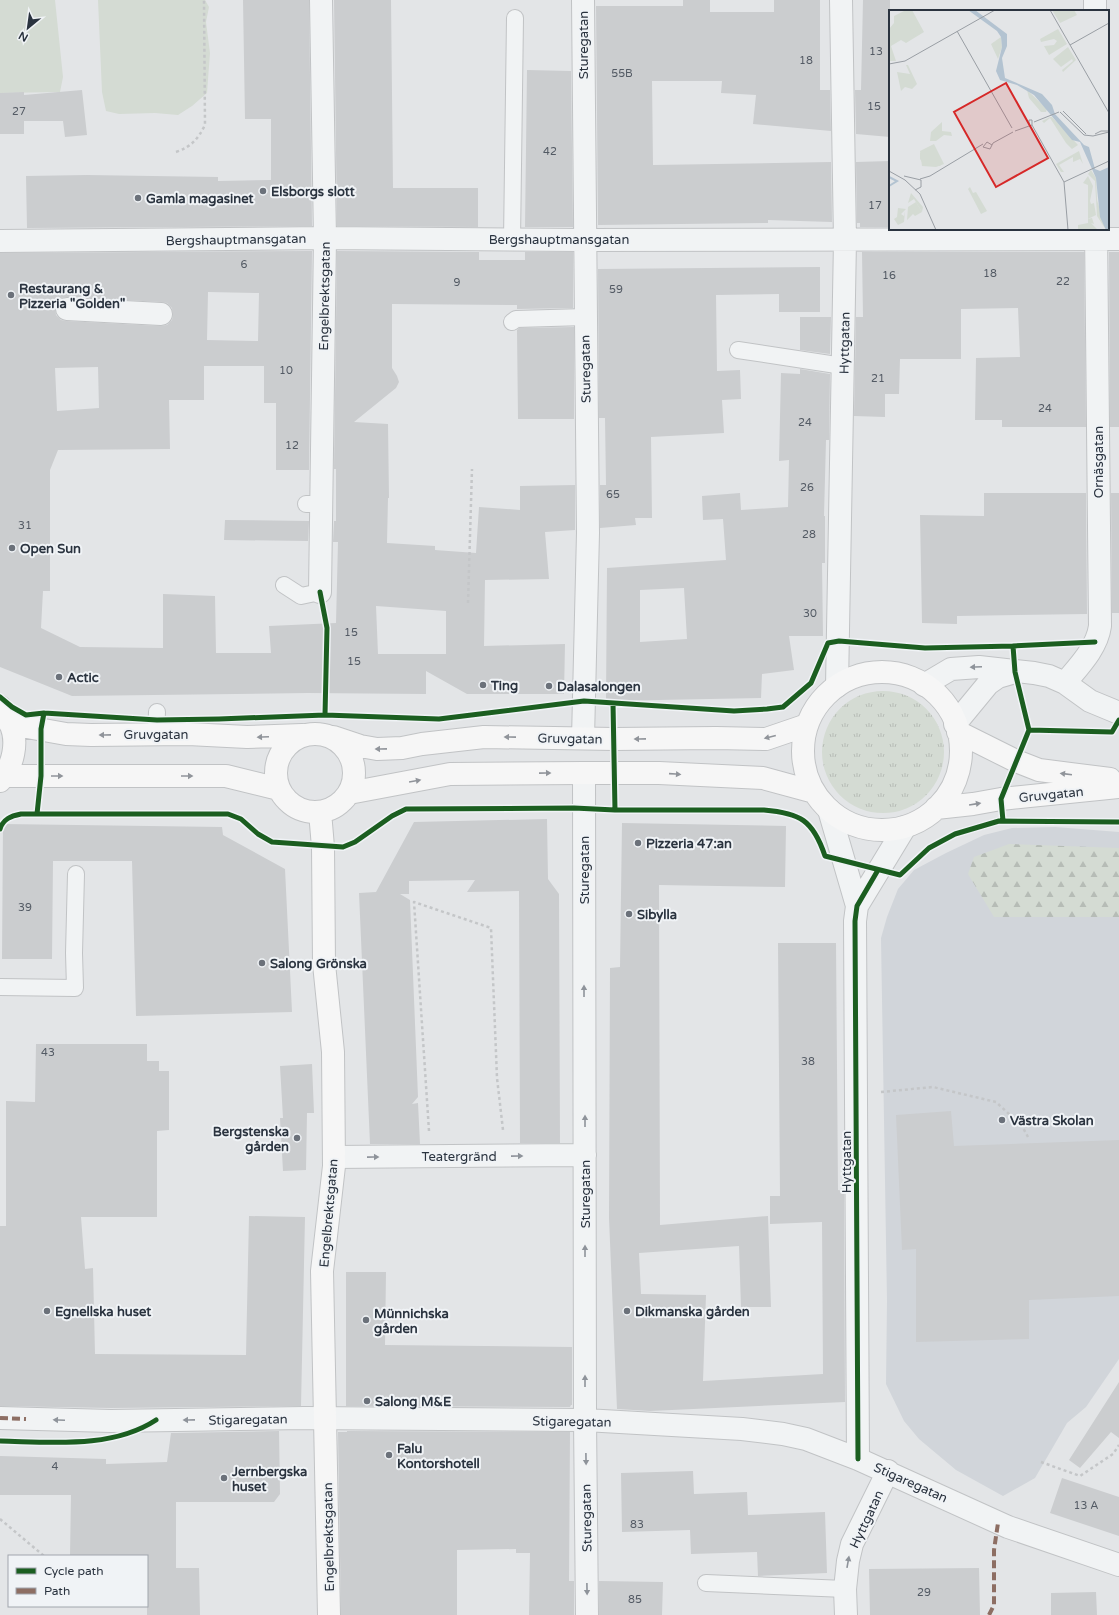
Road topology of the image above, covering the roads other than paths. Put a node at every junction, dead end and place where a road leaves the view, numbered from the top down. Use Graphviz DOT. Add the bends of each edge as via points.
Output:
graph roads {
  1 [pos="321,0"];
  2 [pos="582,0"];
  3 [pos="841,0"];
  4 [pos="515,18"];
  5 [pos="1096,234"];
  6 [pos="325,238"];
  7 [pos="1119,239"];
  8 [pos="512,240"];
  9 [pos="584,240"];
  10 [pos="845,240"];
  11 [pos="0,241"];
  12 [pos="67,310"];
  13 [pos="161,314"];
  14 [pos="585,317"];
  15 [pos="512,322"];
  16 [pos="738,350"];
  17 [pos="843,366"];
  18 [pos="284,585"];
  19 [pos="320,592"];
  20 [pos="1015,672"];
  21 [pos="1065,684"];
  22 [pos="924,685"];
  23 [pos="837,686"];
  24 [pos="157,712"];
  25 [pos="1119,713"];
  26 [pos="5,715"];
  27 [pos="807,725"];
  28 [pos="956,728"];
  29 [pos="156,734"];
  30 [pos="302,735"];
  31 [pos="332,737"];
  32 [pos="582,738"];
  33 [pos="584,773"];
  34 [pos="2,778"];
  35 [pos="1119,780"];
  36 [pos="1119,787"];
  37 [pos="279,790"];
  38 [pos="814,792"];
  39 [pos="349,793"];
  40 [pos="936,808"];
  41 [pos="829,810"];
  42 [pos="320,812"];
  43 [pos="905,827"];
  44 [pos="76,874"];
  45 [pos="857,906"];
  46 [pos="0,987"];
  47 [pos="585,1155"];
  48 [pos="334,1157"];
  49 [pos="0,1418"];
  50 [pos="326,1418"];
  51 [pos="585,1420"];
  52 [pos="858,1459"];
  53 [pos="888,1471"];
  54 [pos="1119,1565"];
  55 [pos="706,1583"];
  56 [pos="845,1589"];
  57 [pos="329,1615"];
  58 [pos="587,1615"];
  59 [pos="846,1615"];
  1 -- 6 [label="street, Engelbrektsgatan"];
  2 -- 9 [label="street, Sturegatan"];
  3 -- 10 [label="street, Hyttgatan"];
  4 -- 8 [label="lane"];
  5 -- 7 [label="street, Bergshauptmansgatan"];
  5 -- 10 [label="street, Bergshauptmansgatan"];
  5 -- 21 [label="street, Ornäsgatan" via="1100,626 1099,635 1089,654"];
  6 -- 8 [label="street, Bergshauptmansgatan"];
  6 -- 11 [label="street, Bergshauptmansgatan"];
  6 -- 19 [label="street, Engelbrektsgatan" via="314,504"];
  8 -- 9 [label="street, Bergshauptmansgatan"];
  9 -- 10 [label="street, Bergshauptmansgatan"];
  9 -- 14 [label="street, Sturegatan"];
  10 -- 17 [label="street, Hyttgatan"];
  12 -- 13 [label="street"];
  14 -- 15 [label="lane" via="516,319"];
  14 -- 32 [label="street, Sturegatan" via="588,533"];
  16 -- 17 [label="lane"];
  17 -- 23 [label="street, Hyttgatan"];
  18 -- 19 [label="lane" via="301,596"];
  20 -- 21 [label="street" via="1049,676"];
  20 -- 22 [label="street, one-way" via="979,666 951,669"];
  20 -- 28 [label="street" via="998,677 988,684"];
  21 -- 25 [label="street" via="1090,700"];
  22 -- 23 [label="main road" via="910,678 880,673 858,677"];
  22 -- 28 [label="main road" via="946,706"];
  23 -- 27 [label="main road" via="814,710"];
  24 -- 29 [label="lane"];
  29 -- 26 [label="main road, Gruvgatan, one-way" via="66,734"];
  26 -- 34 [label="main road" via="14,737 14,751"];
  27 -- 32 [label="main road, Gruvgatan, one-way" via="766,739"];
  27 -- 38 [label="main road" via="803,759"];
  35 -- 28 [label="main road, Gruvgatan, one-way" via="1039,770 1016,761"];
  28 -- 40 [label="main road" via="960,759 957,773 945,798"];
  30 -- 29 [label="main road, Gruvgatan, one-way" via="247,737"];
  30 -- 31 [label="main road" via="314,733"];
  30 -- 37 [label="main road" via="281,751 275,777"];
  32 -- 31 [label="main road, Gruvgatan, one-way" via="484,737 377,749"];
  31 -- 39 [label="main road" via="351,755 354,781"];
  33 -- 38 [label="main road, one-way" via="659,773 763,778"];
  39 -- 33 [label="main road, one-way" via="450,774"];
  47 -- 33 [label="street, Sturegatan, one-way"];
  34 -- 37 [label="main road, one-way" via="226,776"];
  40 -- 36 [label="main road, Gruvgatan, one-way"];
  37 -- 42 [label="main road" via="296,808"];
  38 -- 41 [label="main road"];
  39 -- 42 [label="main road" via="337,806"];
  40 -- 43 [label="main road" via="922,819"];
  41 -- 43 [label="main road" via="857,827 873,830"];
  41 -- 45 [label="street, Hyttgatan"];
  42 -- 48 [label="main road, Engelbrektsgatan" via="323,846 324,964 333,1052"];
  43 -- 45 [label="street, Hyttgatan"];
  44 -- 46 [label="lane" via="75,988"];
  45 -- 52 [label="street, Hyttgatan" via="855,921"];
  48 -- 47 [label="street, Teatergränd, one-way"];
  51 -- 47 [label="street, Sturegatan, one-way"];
  48 -- 50 [label="main road, Engelbrektsgatan" via="322,1271"];
  50 -- 49 [label="street, Stigaregatan, one-way" via="111,1421"];
  50 -- 51 [label="street, Stigaregatan"];
  50 -- 57 [label="main road, Engelbrektsgatan"];
  51 -- 52 [label="street, Stigaregatan" via="742,1429 783,1434 806,1439"];
  51 -- 58 [label="street, Sturegatan, one-way"];
  52 -- 53 [label="street, Stigaregatan"];
  53 -- 54 [label="street, Stigaregatan" via="1008,1527"];
  56 -- 53 [label="street, Hyttgatan, one-way" via="852,1544"];
  55 -- 56 [label="lane"];
  56 -- 59 [label="street, Hyttgatan"];
}
